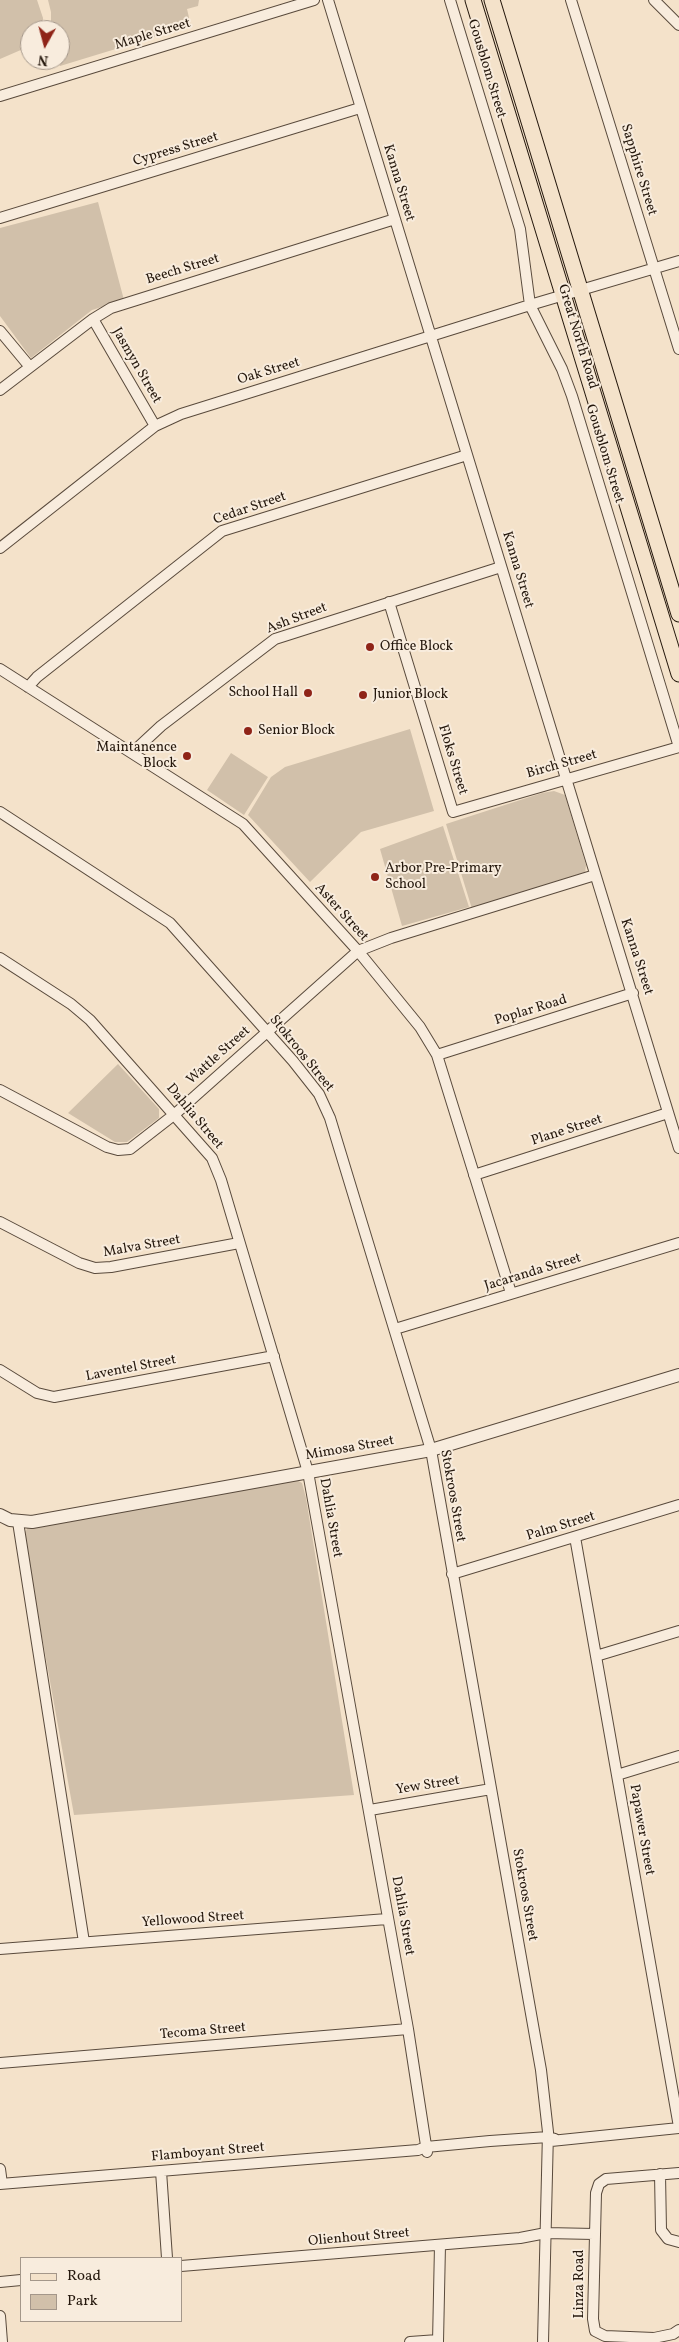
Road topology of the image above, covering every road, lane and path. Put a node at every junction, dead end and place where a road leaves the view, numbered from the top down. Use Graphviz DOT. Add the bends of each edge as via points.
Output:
graph roads {
  1 [pos="314,0"];
  2 [pos="328,0"];
  3 [pos="450,0"];
  4 [pos="473,0"];
  5 [pos="492,0"];
  6 [pos="571,0"];
  7 [pos="657,1"];
  8 [pos="679,24"];
  9 [pos="0,96"];
  10 [pos="360,108"];
  11 [pos="0,218"];
  12 [pos="395,219"];
  13 [pos="679,261"];
  14 [pos="654,268"];
  15 [pos="581,290"];
  16 [pos="564,294"];
  17 [pos="530,305"];
  18 [pos="93,319"];
  19 [pos="0,331"];
  20 [pos="431,337"];
  21 [pos="679,348"];
  22 [pos="30,367"];
  23 [pos="0,390"];
  24 [pos="155,426"];
  25 [pos="467,455"];
  26 [pos="0,548"];
  27 [pos="501,567"];
  28 [pos="389,602"];
  29 [pos="679,614"];
  30 [pos="0,669"];
  31 [pos="679,674"];
  32 [pos="28,687"];
  33 [pos="679,747"];
  34 [pos="132,752"];
  35 [pos="567,778"];
  36 [pos="0,812"];
  37 [pos="453,812"];
  38 [pos="595,875"];
  39 [pos="358,951"];
  40 [pos="0,958"];
  41 [pos="633,994"];
  42 [pos="267,1031"];
  43 [pos="437,1055"];
  44 [pos="0,1090"];
  45 [pos="668,1113"];
  46 [pos="175,1114"];
  47 [pos="679,1148"];
  48 [pos="474,1175"];
  49 [pos="0,1222"];
  50 [pos="240,1243"];
  51 [pos="679,1243"];
  52 [pos="511,1293"];
  53 [pos="395,1329"];
  54 [pos="274,1356"];
  55 [pos="0,1370"];
  56 [pos="679,1375"];
  57 [pos="431,1450"];
  58 [pos="308,1472"];
  59 [pos="679,1505"];
  60 [pos="0,1515"];
  61 [pos="18,1522"];
  62 [pos="575,1537"];
  63 [pos="452,1574"];
  64 [pos="679,1631"];
  65 [pos="596,1656"];
  66 [pos="679,1756"];
  67 [pos="617,1774"];
  68 [pos="492,1790"];
  69 [pos="370,1810"];
  70 [pos="387,1919"];
  71 [pos="84,1942"];
  72 [pos="0,1949"];
  73 [pos="408,2029"];
  74 [pos="0,2063"];
  75 [pos="679,2128"];
  76 [pos="550,2140"];
  77 [pos="423,2149"];
  78 [pos="0,2169"];
  79 [pos="161,2171"];
  80 [pos="679,2173"];
  81 [pos="660,2174"];
  82 [pos="1,2184"];
  83 [pos="543,2236"];
  84 [pos="594,2237"];
  85 [pos="679,2242"];
  86 [pos="440,2245"];
  87 [pos="167,2257"];
  88 [pos="182,2266"];
  89 [pos="20,2280"];
  90 [pos="0,2282"];
  91 [pos="0,2316"];
  92 [pos="679,2330"];
  93 [pos="438,2341"];
  94 [pos="2,2342"];
  95 [pos="410,2342"];
  96 [pos="543,2342"];
  1 -- 9 [label="street, Maple Street"];
  2 -- 10 [label="street, Kanna Street"];
  3 -- 17 [label="street, Gousblom Street" via="520,228"];
  4 -- 16 [label="main road, Great North Road"];
  5 -- 15 [label="main road, Great North Road"];
  6 -- 14 [label="street, Sapphire Street"];
  7 -- 8 [label="street"];
  10 -- 11 [label="street, Cypress Street"];
  10 -- 12 [label="street, Kanna Street"];
  12 -- 18 [label="street, Beech Street" via="124,303"];
  12 -- 20 [label="street, Kanna Street"];
  13 -- 14 [label="street, Oak Street"];
  14 -- 15 [label="street, Oak Street"];
  14 -- 21 [label="street, Sapphire Street"];
  15 -- 16 [label="street, Oak Street"];
  15 -- 29 [label="main road, Great North Road"];
  16 -- 17 [label="street, Oak Street"];
  16 -- 31 [label="main road, Great North Road"];
  17 -- 20 [label="street, Oak Street"];
  17 -- 33 [label="street, Gousblom Street" via="572,396"];
  18 -- 22 [label="street, Beech Street"];
  18 -- 24 [label="street, Jasmyn Street"];
  19 -- 22 [label="street"];
  20 -- 24 [label="street, Oak Street" via="181,414"];
  20 -- 25 [label="street, Kanna Street"];
  22 -- 23 [label="street, Beech Street"];
  24 -- 26 [label="street, Oak Street"];
  25 -- 27 [label="street, Kanna Street"];
  25 -- 32 [label="street, Cedar Street" via="216,534 37,676"];
  27 -- 28 [label="street, Ash Street"];
  27 -- 35 [label="street, Kanna Street"];
  28 -- 34 [label="street, Ash Street" via="275,639"];
  28 -- 37 [label="street, Floks Street"];
  30 -- 32 [label="street, Aster Street"];
  32 -- 34 [label="street, Aster Street"];
  33 -- 35 [label="street, Birch Street"];
  34 -- 39 [label="street, Aster Street" via="243,824"];
  35 -- 37 [label="street, Birch Street"];
  35 -- 38 [label="street, Kanna Street"];
  36 -- 42 [label="street, Stokroos Street" via="164,918"];
  38 -- 39 [label="street, Wattle Street"];
  38 -- 41 [label="street, Kanna Street"];
  39 -- 42 [label="street, Wattle Street"];
  39 -- 43 [label="street, Aster Street" via="420,1027"];
  40 -- 46 [label="street, Dahlia Street" via="83,1013"];
  41 -- 43 [label="street, Poplar Road"];
  41 -- 45 [label="street, Kanna Street"];
  42 -- 46 [label="street, Wattle Street"];
  42 -- 53 [label="street, Stokroos Street" via="314,1087 327,1111"];
  43 -- 48 [label="street, Aster Street"];
  44 -- 46 [label="street, Wattle Street" via="118,1150 135,1146"];
  45 -- 47 [label="street, Kanna Street"];
  45 -- 48 [label="street, Plane Street"];
  46 -- 50 [label="street, Dahlia Street" via="212,1158"];
  48 -- 52 [label="street, Aster Street"];
  49 -- 50 [label="street, Malva Street" via="78,1263 96,1268"];
  50 -- 54 [label="street, Dahlia Street"];
  51 -- 52 [label="street, Jacaranda Street"];
  52 -- 53 [label="street, Jacaranda Street"];
  53 -- 57 [label="street, Stokroos Street"];
  54 -- 55 [label="street, Laventel Street" via="54,1397 37,1393"];
  54 -- 58 [label="street, Dahlia Street"];
  56 -- 57 [label="street, Mimosa Street"];
  57 -- 58 [label="street, Mimosa Street"];
  57 -- 63 [label="street, Stokroos Street"];
  58 -- 61 [label="street, Mimosa Street"];
  58 -- 69 [label="street, Dahlia Street"];
  59 -- 62 [label="street, Palm Street"];
  60 -- 61 [label="street"];
  61 -- 71 [label="street"];
  62 -- 63 [label="street, Palm Street"];
  62 -- 65 [label="street, Papawer Street"];
  63 -- 68 [label="street, Stokroos Street"];
  64 -- 65 [label="street"];
  65 -- 67 [label="street, Papawer Street"];
  66 -- 67 [label="street"];
  67 -- 75 [label="street, Papawer Street"];
  68 -- 69 [label="street, Yew Street"];
  68 -- 76 [label="street, Stokroos Street" via="546,2099"];
  69 -- 70 [label="street, Dahlia Street"];
  70 -- 71 [label="street, Yellowood Street"];
  70 -- 73 [label="street, Dahlia Street"];
  71 -- 72 [label="street, Yellowood Street"];
  73 -- 74 [label="street, Tecoma Street"];
  73 -- 77 [label="street, Dahlia Street" via="423,2117"];
  75 -- 76 [label="street, Flamboyant Street"];
  76 -- 77 [label="street, Flamboyant Street"];
  76 -- 83 [label="street, Stokroos Street"];
  77 -- 79 [label="street, Flamboyant Street"];
  78 -- 82 [label="street"];
  79 -- 82 [label="street, Flamboyant Street"];
  79 -- 87 [label="street"];
  80 -- 81 [label="street, Linza Road"];
  81 -- 84 [label="street, Linza Road" via="606,2179 599,2184"];
  81 -- 85 [label="street" via="661,2230 668,2239"];
  83 -- 84 [label="street, Linza Road"];
  83 -- 86 [label="street, Olienhout Street"];
  83 -- 96 [label="street, Stokroos Street"];
  84 -- 92 [label="street, Linza Road" via="593,2319 597,2334 654,2338"];
  86 -- 88 [label="street, Olienhout Street"];
  86 -- 93 [label="street"];
  89 -- 90 [label="street"];
  91 -- 94 [label="street"];
  93 -- 95 [label="street"];
}
